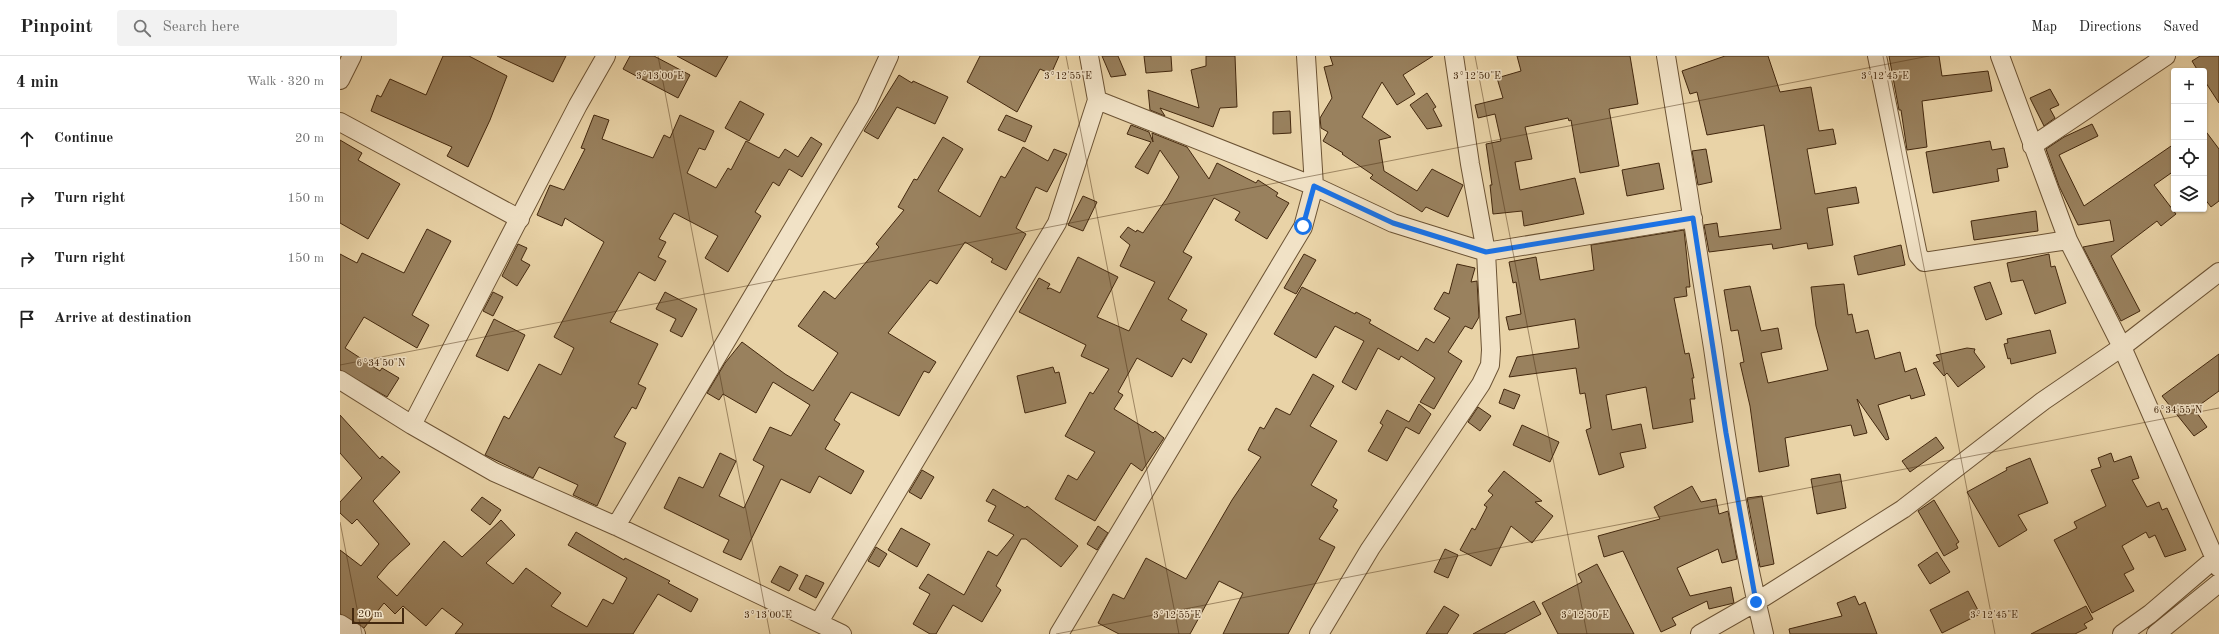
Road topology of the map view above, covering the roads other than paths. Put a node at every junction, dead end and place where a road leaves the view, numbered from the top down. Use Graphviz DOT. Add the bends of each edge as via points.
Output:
graph roads {
  1 [pos="352,56"];
  2 [pos="606,56"];
  3 [pos="889,56"];
  4 [pos="1089,56"];
  5 [pos="1306,56"];
  6 [pos="1454,56"];
  7 [pos="1666,56"];
  8 [pos="1877,56"];
  9 [pos="2000,56"];
  10 [pos="2166,56"];
  11 [pos="340,80"];
  12 [pos="1097,100"];
  13 [pos="340,122"];
  14 [pos="2032,146"];
  15 [pos="1314,186"];
  16 [pos="1693,218"];
  17 [pos="520,219"];
  18 [pos="2068,240"];
  19 [pos="1486,252"];
  20 [pos="2219,272"];
  21 [pos="2122,347"];
  22 [pos="340,380"];
  23 [pos="412,425"];
  24 [pos="616,526"];
  25 [pos="2218,560"];
  26 [pos="2219,583"];
  27 [pos="1756,602"];
  28 [pos="819,622"];
  29 [pos="340,624"];
  30 [pos="356,634"];
  31 [pos="842,634"];
  32 [pos="1059,634"];
  33 [pos="1319,634"];
  34 [pos="1700,634"];
  35 [pos="1764,634"];
  36 [pos="2122,634"];
  37 [pos="2156,634"];
  1 -- 11 [label="street"];
  2 -- 17 [label="street"];
  3 -- 24 [label="street" via="866,106"];
  4 -- 12 [label="street"];
  5 -- 15 [label="street"];
  6 -- 19 [label="street"];
  7 -- 16 [label="street"];
  8 -- 18 [label="street" via="1918,255 1924,262"];
  9 -- 14 [label="street"];
  10 -- 14 [label="street"];
  12 -- 15 [label="street"];
  12 -- 28 [label="street" via="1057,223"];
  13 -- 17 [label="street"];
  14 -- 18 [label="street"];
  15 -- 19 [label="street" via="1393,223"];
  15 -- 32 [label="street" via="1303,226"];
  16 -- 19 [label="street"];
  16 -- 27 [label="street" via="1726,433"];
  17 -- 23 [label="street"];
  18 -- 21 [label="street"];
  19 -- 33 [label="street" via="1490,365 1481,384 1370,549"];
  20 -- 21 [label="street"];
  21 -- 25 [label="street"];
  21 -- 27 [label="street" via="2043,401 1903,510"];
  22 -- 23 [label="street"];
  23 -- 24 [label="street" via="494,472"];
  24 -- 28 [label="street"];
  25 -- 36 [label="street"];
  26 -- 37 [label="street"];
  27 -- 34 [label="street"];
  27 -- 35 [label="street"];
  28 -- 31 [label="street"];
  29 -- 30 [label="street"];
}
